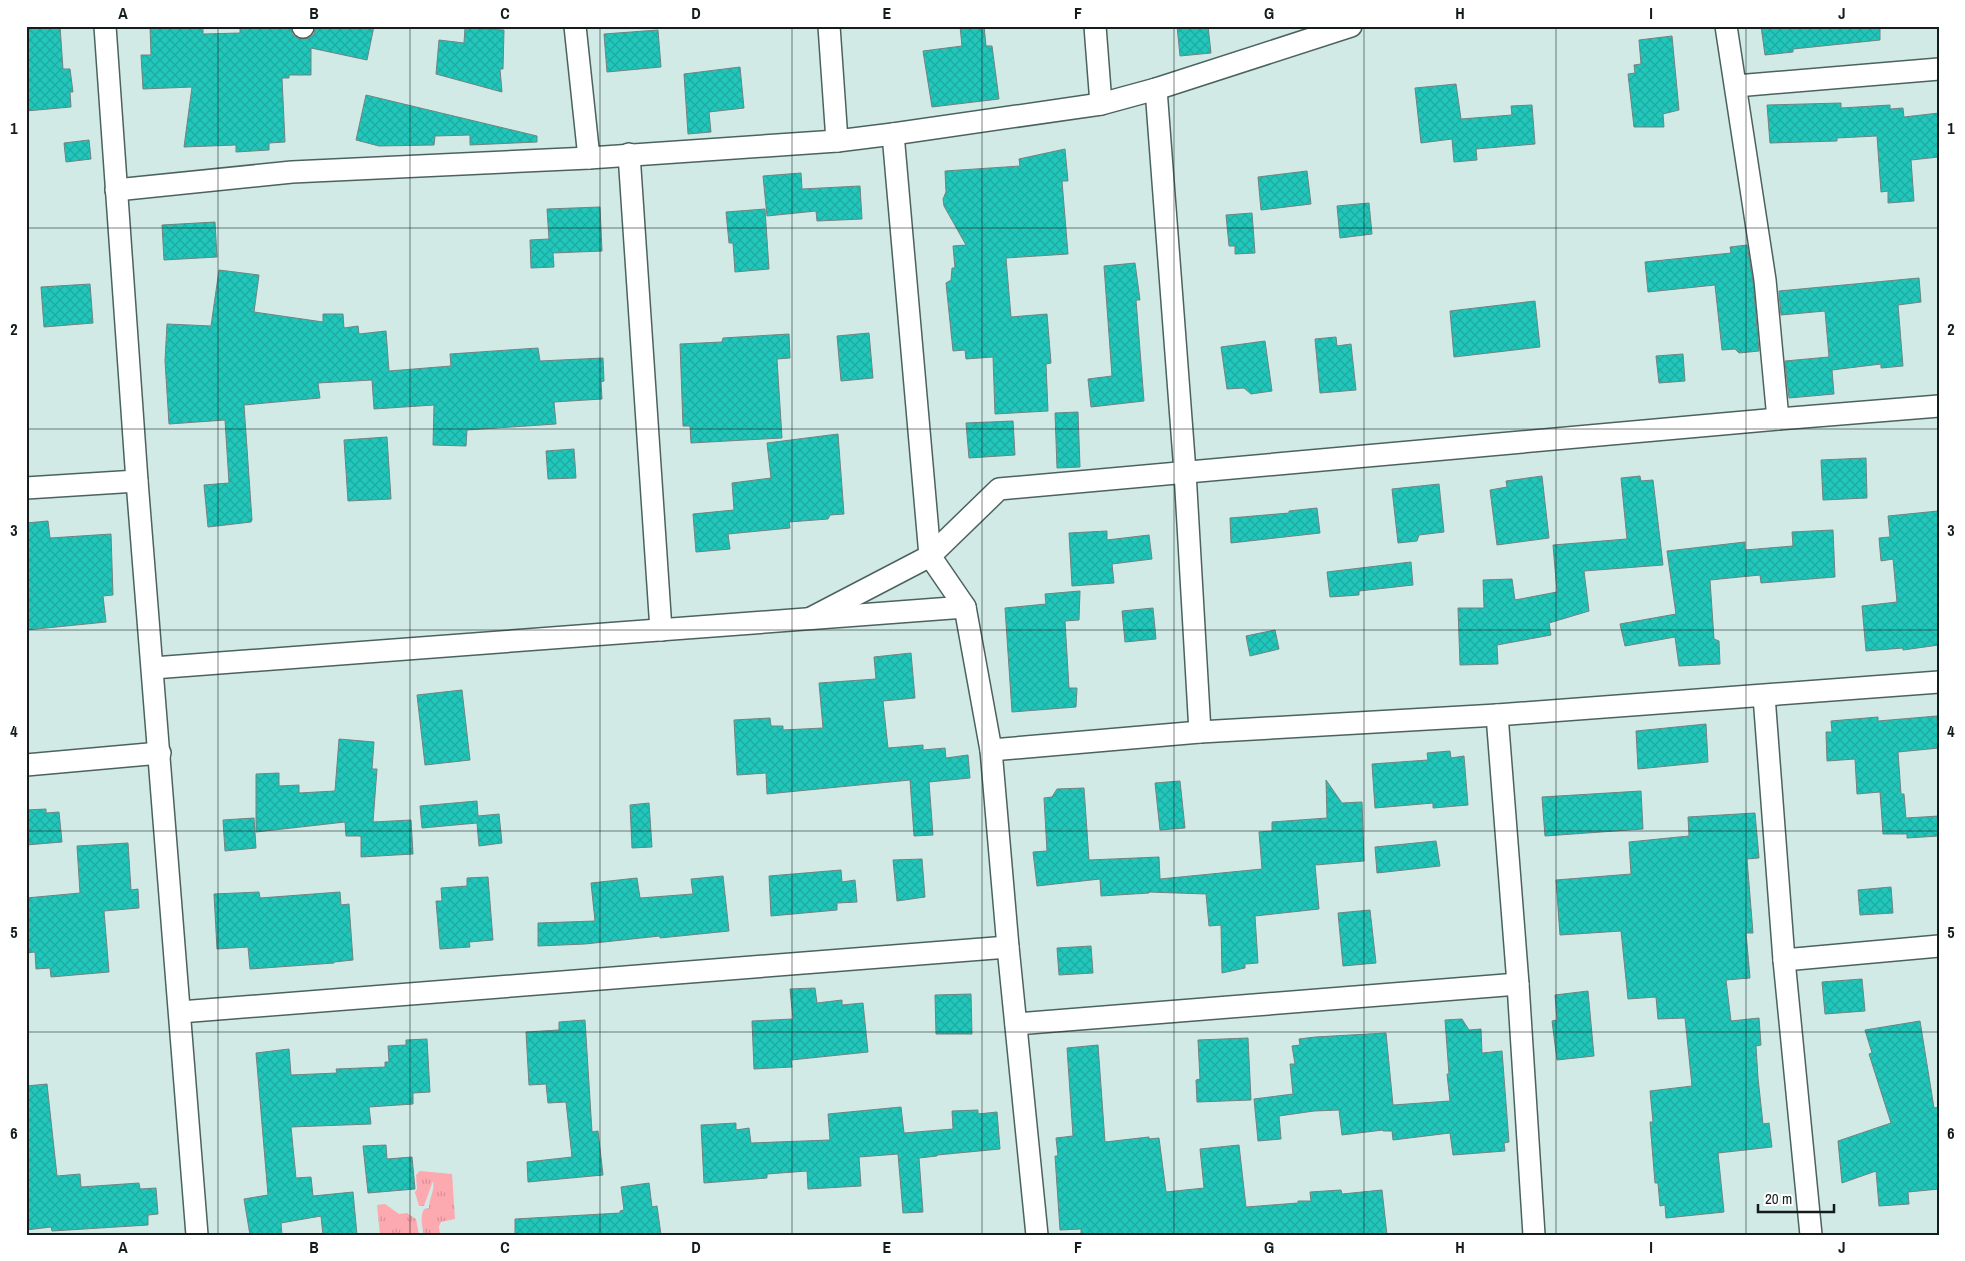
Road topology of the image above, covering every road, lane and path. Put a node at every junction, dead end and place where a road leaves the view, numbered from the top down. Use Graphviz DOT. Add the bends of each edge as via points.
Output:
graph roads {
  1 [pos="105,26"];
  2 [pos="575,26"];
  3 [pos="829,26"];
  4 [pos="1095,26"];
  5 [pos="1351,26"];
  6 [pos="1726,26"];
  7 [pos="1939,69"];
  8 [pos="1736,86"];
  9 [pos="1156,89"];
  10 [pos="1101,104"];
  11 [pos="893,134"];
  12 [pos="837,141"];
  13 [pos="629,154"];
  14 [pos="589,158"];
  15 [pos="116,190"];
  16 [pos="1939,406"];
  17 [pos="1778,419"];
  18 [pos="1185,472"];
  19 [pos="137,481"];
  20 [pos="26,488"];
  21 [pos="930,556"];
  22 [pos="965,607"];
  23 [pos="811,618"];
  24 [pos="661,630"];
  25 [pos="153,668"];
  26 [pos="1939,682"];
  27 [pos="1764,696"];
  28 [pos="1497,715"];
  29 [pos="1200,732"];
  30 [pos="991,750"];
  31 [pos="160,753"];
  32 [pos="26,765"];
  33 [pos="1939,946"];
  34 [pos="1008,947"];
  35 [pos="1784,960"];
  36 [pos="1518,984"];
  37 [pos="180,1012"];
  38 [pos="1016,1024"];
  39 [pos="198,1235"];
  40 [pos="1037,1235"];
  41 [pos="1534,1235"];
  42 [pos="1811,1235"];
  1 -- 15 [label="street"];
  2 -- 14 [label="street"];
  3 -- 12 [label="street"];
  4 -- 10 [label="street"];
  5 -- 9 [label="street"];
  6 -- 8 [label="street"];
  7 -- 8 [label="street"];
  8 -- 17 [label="street" via="1765,280"];
  9 -- 10 [label="street"];
  9 -- 18 [label="street"];
  10 -- 11 [label="street"];
  11 -- 12 [label="street"];
  11 -- 21 [label="street"];
  12 -- 13 [label="street"];
  13 -- 14 [label="street"];
  13 -- 24 [label="street"];
  14 -- 15 [label="street" via="292,172"];
  15 -- 19 [label="street"];
  16 -- 17 [label="street"];
  17 -- 18 [label="street"];
  18 -- 21 [label="street" via="999,489"];
  18 -- 29 [label="street"];
  19 -- 20 [label="street"];
  19 -- 25 [label="street"];
  21 -- 22 [label="street"];
  21 -- 23 [label="street"];
  22 -- 23 [label="street"];
  22 -- 30 [label="street"];
  23 -- 24 [label="street"];
  24 -- 25 [label="street"];
  25 -- 31 [label="street"];
  26 -- 27 [label="street"];
  27 -- 28 [label="street"];
  27 -- 35 [label="street"];
  28 -- 29 [label="street"];
  28 -- 36 [label="street"];
  29 -- 30 [label="street"];
  30 -- 34 [label="street"];
  31 -- 32 [label="street"];
  31 -- 37 [label="street"];
  33 -- 35 [label="street"];
  34 -- 37 [label="street"];
  34 -- 38 [label="street"];
  35 -- 42 [label="street"];
  36 -- 38 [label="street"];
  36 -- 41 [label="street"];
  37 -- 39 [label="street"];
  38 -- 40 [label="street"];
}
